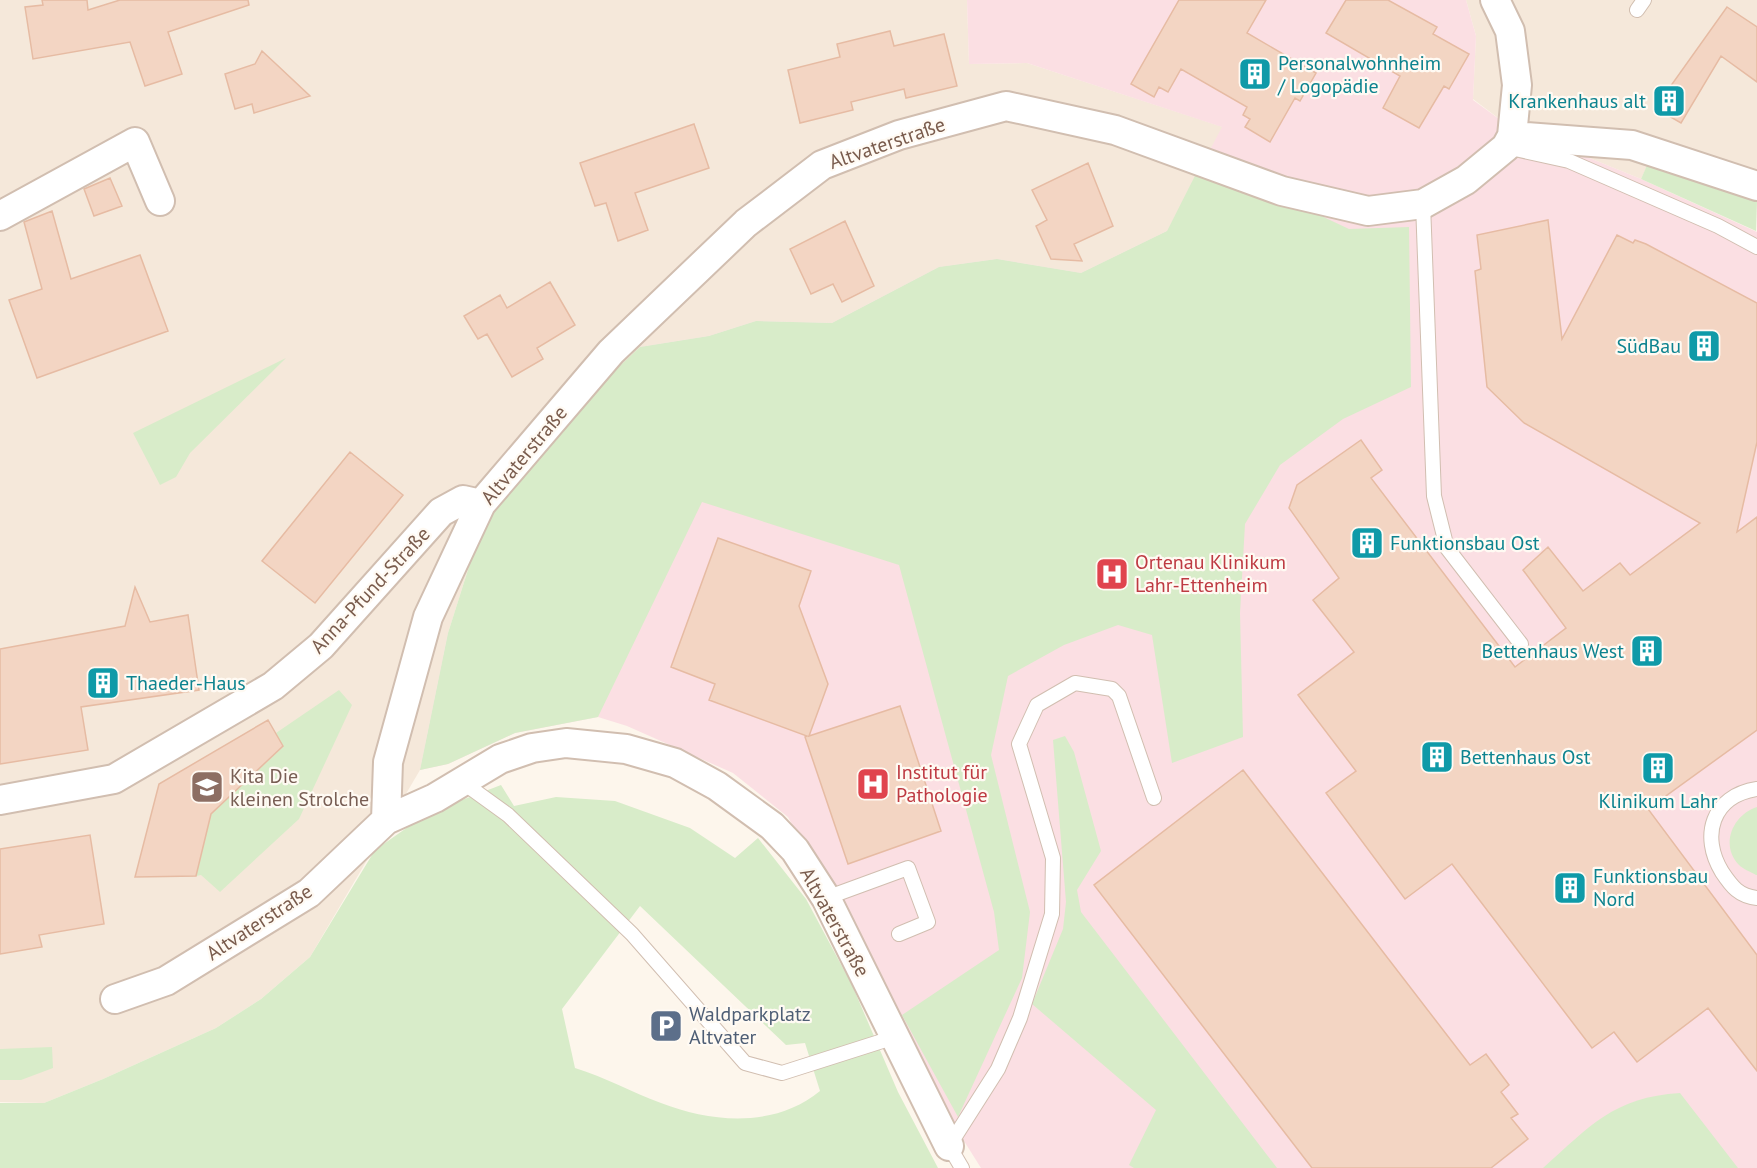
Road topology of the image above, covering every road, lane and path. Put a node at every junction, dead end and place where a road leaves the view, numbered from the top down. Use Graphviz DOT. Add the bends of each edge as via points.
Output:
graph roads {
  1 [pos="1495,0"];
  2 [pos="1509,141"];
  3 [pos="1757,186"];
  4 [pos="160,201"];
  5 [pos="1423,204"];
  6 [pos="0,216"];
  7 [pos="1757,247"];
  8 [pos="481,504"];
  9 [pos="1521,644"];
  10 [pos="460,781"];
  11 [pos="1757,789"];
  12 [pos="1154,798"];
  13 [pos="0,800"];
  14 [pos="386,820"];
  15 [pos="826,898"];
  16 [pos="1757,898"];
  17 [pos="899,934"];
  18 [pos="115,999"];
  19 [pos="895,1037"];
  20 [pos="956,1157"];
  1 -- 2 [label="street" via="1510,32 1517,85"];
  2 -- 3 [label="street" via="1632,145"];
  2 -- 5 [label="street, Altvaterstraße" via="1466,180"];
  2 -- 7 [label="lane" via="1569,161"];
  4 -- 6 [label="street" via="135,142"];
  5 -- 8 [label="street, Altvaterstraße" via="1368,210 1293,193 1115,130 1006,106 899,135 822,165 746,223 611,352"];
  5 -- 9 [label="lane" via="1434,496 1447,548"];
  8 -- 13 [label="street, Anna-Pfund-Straße" via="464,500 441,512 321,646 249,701 114,778"];
  8 -- 14 [label="street, Altvaterstraße" via="428,617 388,762"];
  10 -- 14 [label="street, Altvaterstraße" via="435,798"];
  10 -- 15 [label="street, Altvaterstraße" via="500,759 532,748 566,743 626,749 675,763 717,786 772,826 795,850"];
  10 -- 19 [label="lane" via="508,815 632,934 745,1063 782,1073"];
  11 -- 16 [label="lane" via="1726,801 1710,835 1711,852 1733,889 1745,897"];
  12 -- 20 [label="lane" via="1119,696 1112,689 1075,683 1037,705 1019,744 1053,858 1052,914 1020,1018"];
  14 -- 18 [label="street, Altvaterstraße" via="309,893 166,981"];
  15 -- 17 [label="lane" via="908,868 928,922"];
  15 -- 19 [label="street, Altvaterstraße"];
  19 -- 20 [label="street, Altvaterstraße"];
}
